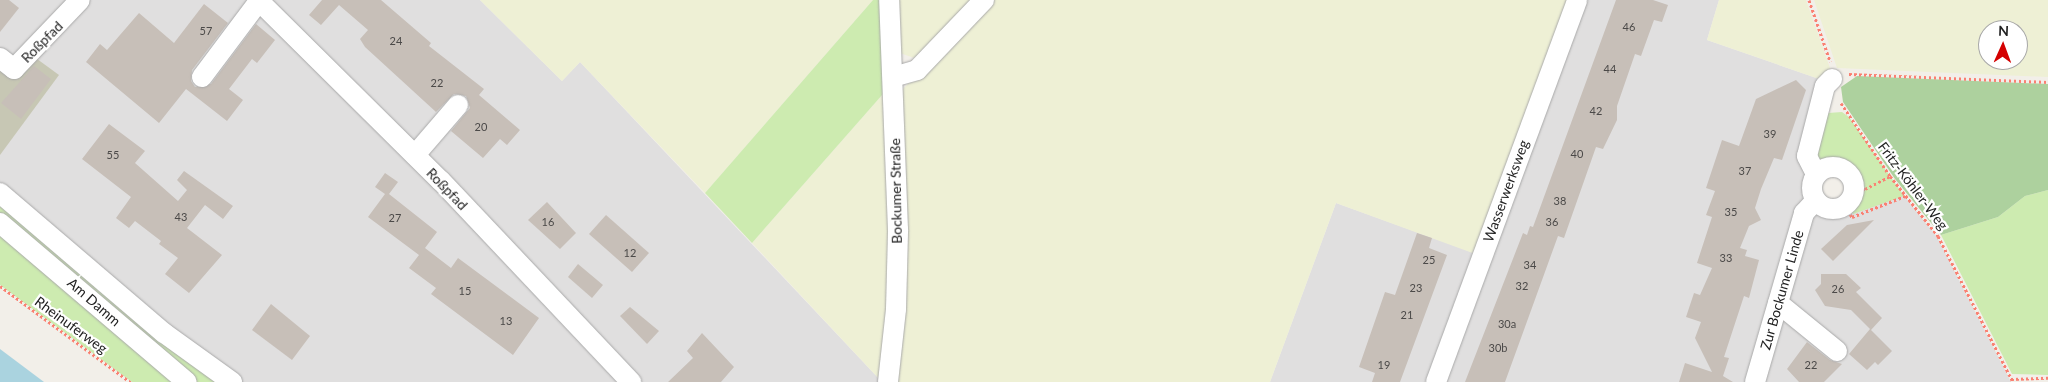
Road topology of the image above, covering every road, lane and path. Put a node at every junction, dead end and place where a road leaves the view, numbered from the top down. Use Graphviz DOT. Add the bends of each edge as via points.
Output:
graph roads {
  1 [pos="80,0"];
  2 [pos="259,0"];
  3 [pos="888,0"];
  4 [pos="984,0"];
  5 [pos="1577,0"];
  6 [pos="1809,0"];
  7 [pos="0,58"];
  8 [pos="893,76"];
  9 [pos="202,77"];
  10 [pos="1832,79"];
  11 [pos="2048,82"];
  12 [pos="458,105"];
  13 [pos="415,155"];
  14 [pos="1816,174"];
  15 [pos="1890,176"];
  16 [pos="0,193"];
  17 [pos="1906,196"];
  18 [pos="1849,197"];
  19 [pos="1815,201"];
  20 [pos="0,224"];
  21 [pos="0,286"];
  22 [pos="1778,303"];
  23 [pos="1837,351"];
  24 [pos="2048,378"];
  25 [pos="2012,380"];
  26 [pos="130,382"];
  27 [pos="187,382"];
  28 [pos="232,382"];
  29 [pos="632,382"];
  30 [pos="888,382"];
  31 [pos="1436,382"];
  32 [pos="1755,382"];
  1 -- 7 [label="street, Roßpfad" via="14,69"];
  2 -- 9 [label="street"];
  2 -- 13 [label="street, Roßpfad"];
  3 -- 8 [label="street, Bockumer Straße"];
  4 -- 8 [label="street" via="917,70"];
  5 -- 31 [label="street, Wasserwerksweg"];
  6 -- 10 [label="path, Fritz-Köhler-Weg" via="1831,63"];
  8 -- 30 [label="street, Bockumer Straße" via="897,269"];
  10 -- 11 [label="path" via="1848,74"];
  10 -- 14 [label="street" via="1825,86 1806,156"];
  10 -- 15 [label="path, Fritz-Köhler-Weg" via="1839,100"];
  12 -- 13 [label="street"];
  13 -- 29 [label="street, Roßpfad"];
  14 -- 18 [label="street" via="1827,167 1840,168 1850,176"];
  14 -- 19 [label="street" via="1811,188"];
  15 -- 17 [label="path, Fritz-Köhler-Weg"];
  15 -- 18 [label="path"];
  16 -- 28 [label="street" via="151,322"];
  17 -- 18 [label="path" via="1852,217"];
  17 -- 25 [label="path, Fritz-Köhler-Weg" via="1938,236"];
  18 -- 19 [label="street" via="1826,208"];
  19 -- 22 [label="street, Zur Bockumer Linde" via="1804,213"];
  20 -- 27 [label="street, Am Damm"];
  21 -- 26 [label="path, Rheinuferweg"];
  22 -- 23 [label="street"];
  22 -- 32 [label="street, Zur Bockumer Linde"];
  24 -- 25 [label="path"];
}
